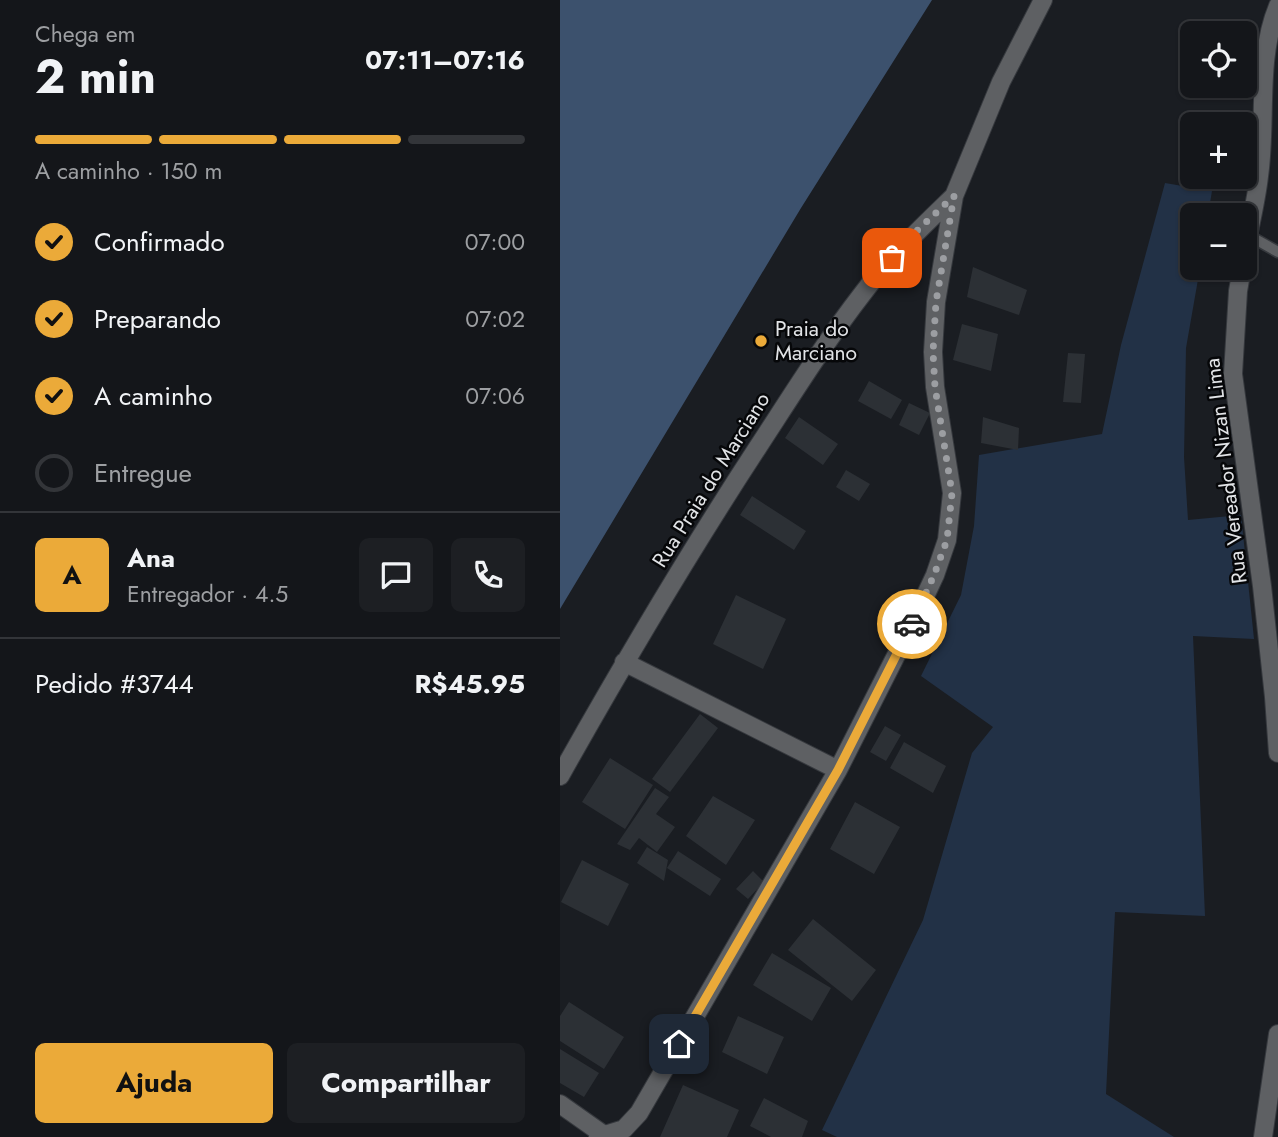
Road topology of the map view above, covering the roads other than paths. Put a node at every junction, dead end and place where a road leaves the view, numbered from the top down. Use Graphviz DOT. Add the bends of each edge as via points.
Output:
graph roads {
  1 [pos="1043,0"];
  2 [pos="1278,6"];
  3 [pos="954,196"];
  4 [pos="1254,203"];
  5 [pos="1257,240"];
  6 [pos="1278,252"];
  7 [pos="1240,280"];
  8 [pos="624,662"];
  9 [pos="1278,752"];
  10 [pos="838,770"];
  11 [pos="560,776"];
  12 [pos="1278,1034"];
  13 [pos="560,1104"];
  14 [pos="601,1136"];
  15 [pos="1262,1137"];
  1 -- 3 [label="street" via="1001,82"];
  2 -- 4 [label="street" via="1270,24"];
  3 -- 8 [label="street, Rua Praia do Marciano" via="906,241 863,292 736,480"];
  3 -- 10 [label="street" via="936,302 933,352 952,493 947,540 913,622"];
  5 -- 6 [label="lane"];
  7 -- 9 [label="street, Rua Vereador Nizan Lima" via="1233,374 1262,586"];
  8 -- 10 [label="street"];
  8 -- 11 [label="street, Rua Praia do Marciano"];
  10 -- 14 [label="street" via="639,1113 624,1129"];
  12 -- 15 [label="street"];
  13 -- 14 [label="street"];
}
